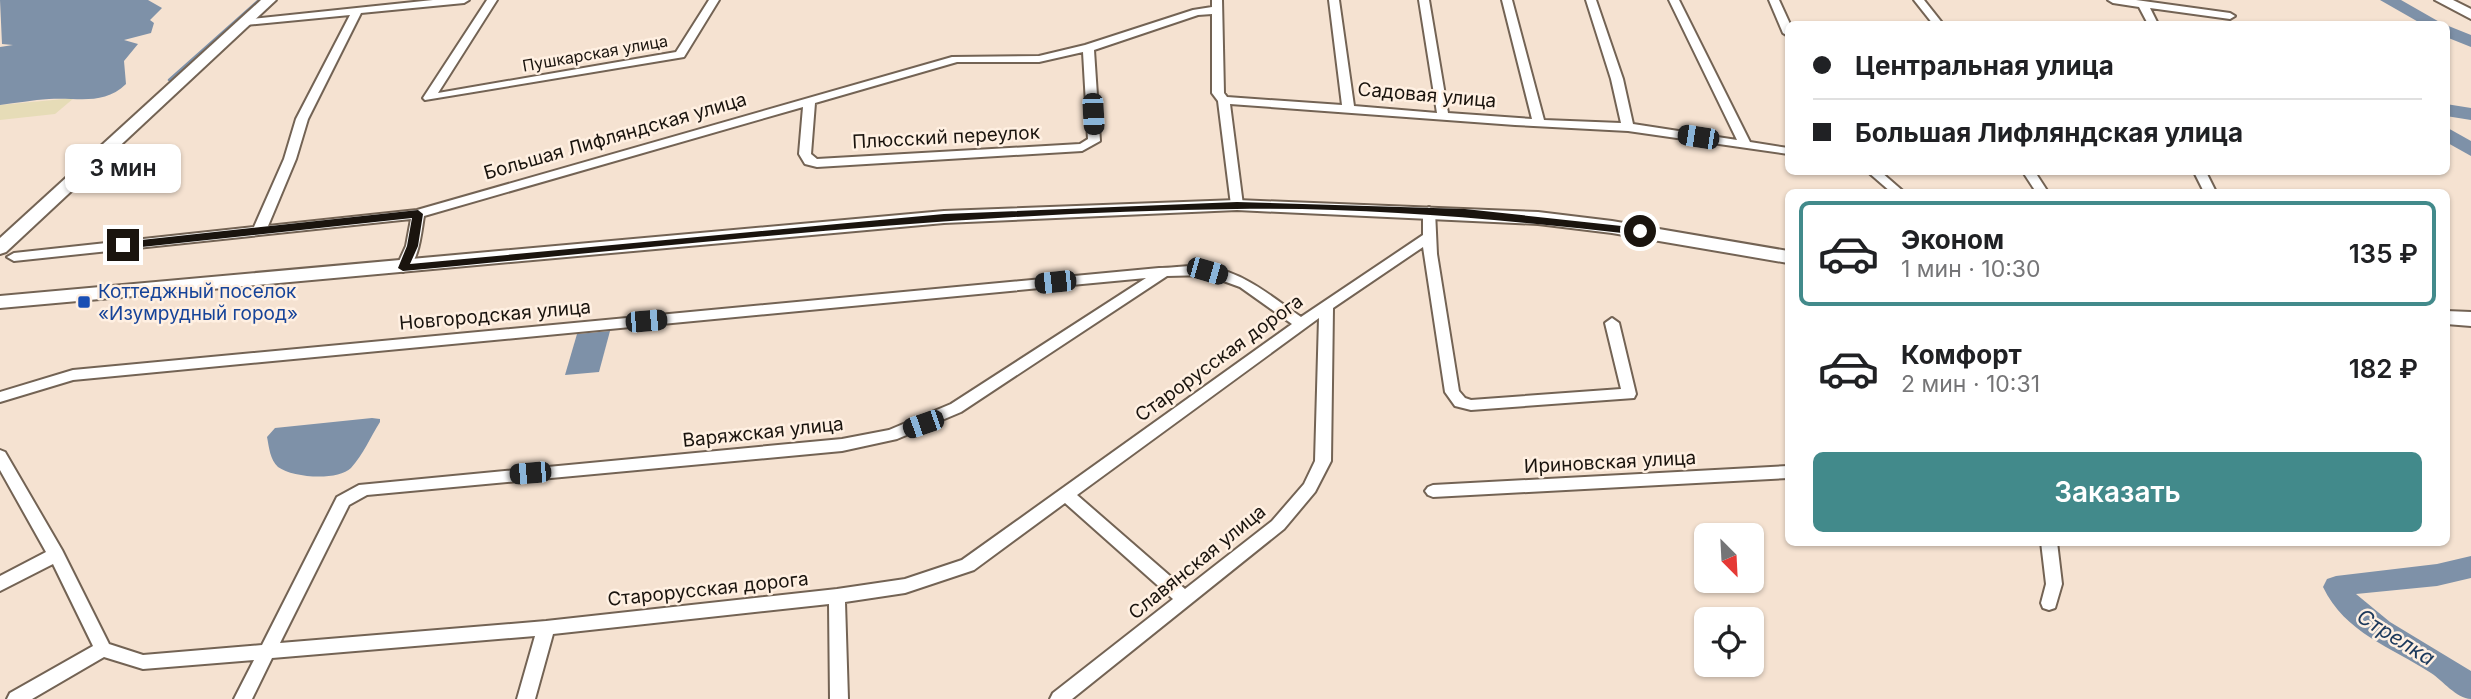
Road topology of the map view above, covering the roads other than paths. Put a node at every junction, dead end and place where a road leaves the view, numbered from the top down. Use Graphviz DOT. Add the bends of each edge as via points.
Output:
graph roads {
  1 [pos="269,0"];
  2 [pos="464,0"];
  3 [pos="492,0"];
  4 [pos="714,0"];
  5 [pos="1334,0"];
  6 [pos="1424,0"];
  7 [pos="1507,0"];
  8 [pos="1591,0"];
  9 [pos="1674,0"];
  10 [pos="1774,0"];
  11 [pos="1919,0"];
  12 [pos="2113,0"];
  13 [pos="2442,0"];
  14 [pos="1217,5"];
  15 [pos="2146,6"];
  16 [pos="358,10"];
  17 [pos="2471,15"];
  18 [pos="2230,16"];
  19 [pos="1936,21"];
  20 [pos="2152,21"];
  21 [pos="245,22"];
  22 [pos="1785,26"];
  23 [pos="1088,48"];
  24 [pos="1224,100"];
  25 [pos="808,101"];
  26 [pos="1348,108"];
  27 [pos="1443,117"];
  28 [pos="1539,122"];
  29 [pos="1628,127"];
  30 [pos="1745,144"];
  31 [pos="1785,150"];
  32 [pos="1878,175"];
  33 [pos="1894,189"];
  34 [pos="1237,205"];
  35 [pos="1429,211"];
  36 [pos="418,214"];
  37 [pos="259,231"];
  38 [pos="1430,236"];
  39 [pos="7,252"];
  40 [pos="1785,256"];
  41 [pos="403,268"];
  42 [pos="1164,272"];
  43 [pos="0,302"];
  44 [pos="1326,306"];
  45 [pos="2450,317"];
  46 [pos="2471,319"];
  47 [pos="1612,323"];
  48 [pos="1301,324"];
  49 [pos="0,397"];
  50 [pos="1,462"];
  51 [pos="1785,472"];
  52 [pos="1433,491"];
  53 [pos="1067,495"];
  54 [pos="2049,546"];
  55 [pos="56,555"];
  56 [pos="0,584"];
  57 [pos="837,596"];
  58 [pos="1185,599"];
  59 [pos="2049,603"];
  60 [pos="546,628"];
  61 [pos="103,649"];
  62 [pos="266,654"];
  63 [pos="16,699"];
  64 [pos="243,699"];
  65 [pos="526,699"];
  66 [pos="839,699"];
  67 [pos="1059,699"];
  1 -- 21 [label="main road"];
  2 -- 16 [label="street"];
  3 -- 4 [label="street, Пушкарская улица" via="429,98 680,55"];
  5 -- 26 [label="street"];
  6 -- 27 [label="street"];
  7 -- 28 [label="street"];
  8 -- 29 [label="street"];
  9 -- 30 [label="street"];
  10 -- 22 [label="street"];
  11 -- 19 [label="street"];
  12 -- 15 [label="street"];
  13 -- 17 [label="main road"];
  14 -- 23 [label="street, Большая Лифляндская улица"];
  14 -- 24 [label="street" via="1218,93"];
  15 -- 18 [label="street"];
  15 -- 20 [label="street"];
  16 -- 21 [label="street"];
  16 -- 37 [label="street" via="302,119"];
  21 -- 39 [label="main road"];
  23 -- 25 [label="street, Большая Лифляндская улица" via="1039,59 956,59"];
  23 -- 25 [label="street, Плюсский переулок" via="1094,141 1082,147 817,163 808,161 805,154"];
  24 -- 26 [label="street, Садовая улица"];
  24 -- 34 [label="street"];
  25 -- 36 [label="street, Большая Лифляндская улица"];
  26 -- 27 [label="street, Садовая улица"];
  27 -- 28 [label="street, Садовая улица"];
  28 -- 29 [label="street, Садовая улица"];
  29 -- 30 [label="street, Садовая улица"];
  30 -- 31 [label="street, Садовая улица"];
  32 -- 33 [label="street"];
  34 -- 35 [label="main road"];
  34 -- 41 [label="main road" via="904,220"];
  35 -- 38 [label="street"];
  35 -- 40 [label="main road" via="1612,227"];
  36 -- 37 [label="street, Большая Лифляндская улица"];
  36 -- 41 [label="street"];
  37 -- 39 [label="street, Большая Лифляндская улица"];
  38 -- 44 [label="street, Старорусская дорога"];
  38 -- 47 [label="street" via="1452,392 1460,402 1494,404 1629,394"];
  41 -- 43 [label="main road"];
  42 -- 48 [label="street" via="1207,271 1229,277"];
  42 -- 49 [label="street, Новгородская улица" via="73,374"];
  42 -- 62 [label="street, Варяжская улица" via="956,408 892,435 842,445 364,489 343,501"];
  44 -- 48 [label="street, Старорусская дорога"];
  44 -- 58 [label="street, Славянская улица" via="1323,461 1310,488 1278,525"];
  45 -- 46 [label="main road"];
  48 -- 53 [label="street, Старорусская дорога"];
  50 -- 55 [label="street"];
  51 -- 52 [label="street, Ириновская улица"];
  53 -- 57 [label="street, Старорусская дорога" via="968,565 905,586"];
  53 -- 58 [label="street"];
  54 -- 59 [label="street" via="2054,584"];
  55 -- 56 [label="street"];
  55 -- 61 [label="street"];
  57 -- 60 [label="street, Старорусская дорога"];
  57 -- 66 [label="street"];
  58 -- 67 [label="street, Славянская улица"];
  60 -- 62 [label="street, Старорусская дорога"];
  60 -- 65 [label="street"];
  61 -- 62 [label="street, Старорусская дорога" via="143,662"];
  61 -- 63 [label="street"];
  62 -- 64 [label="street, Варяжская улица"];
}
